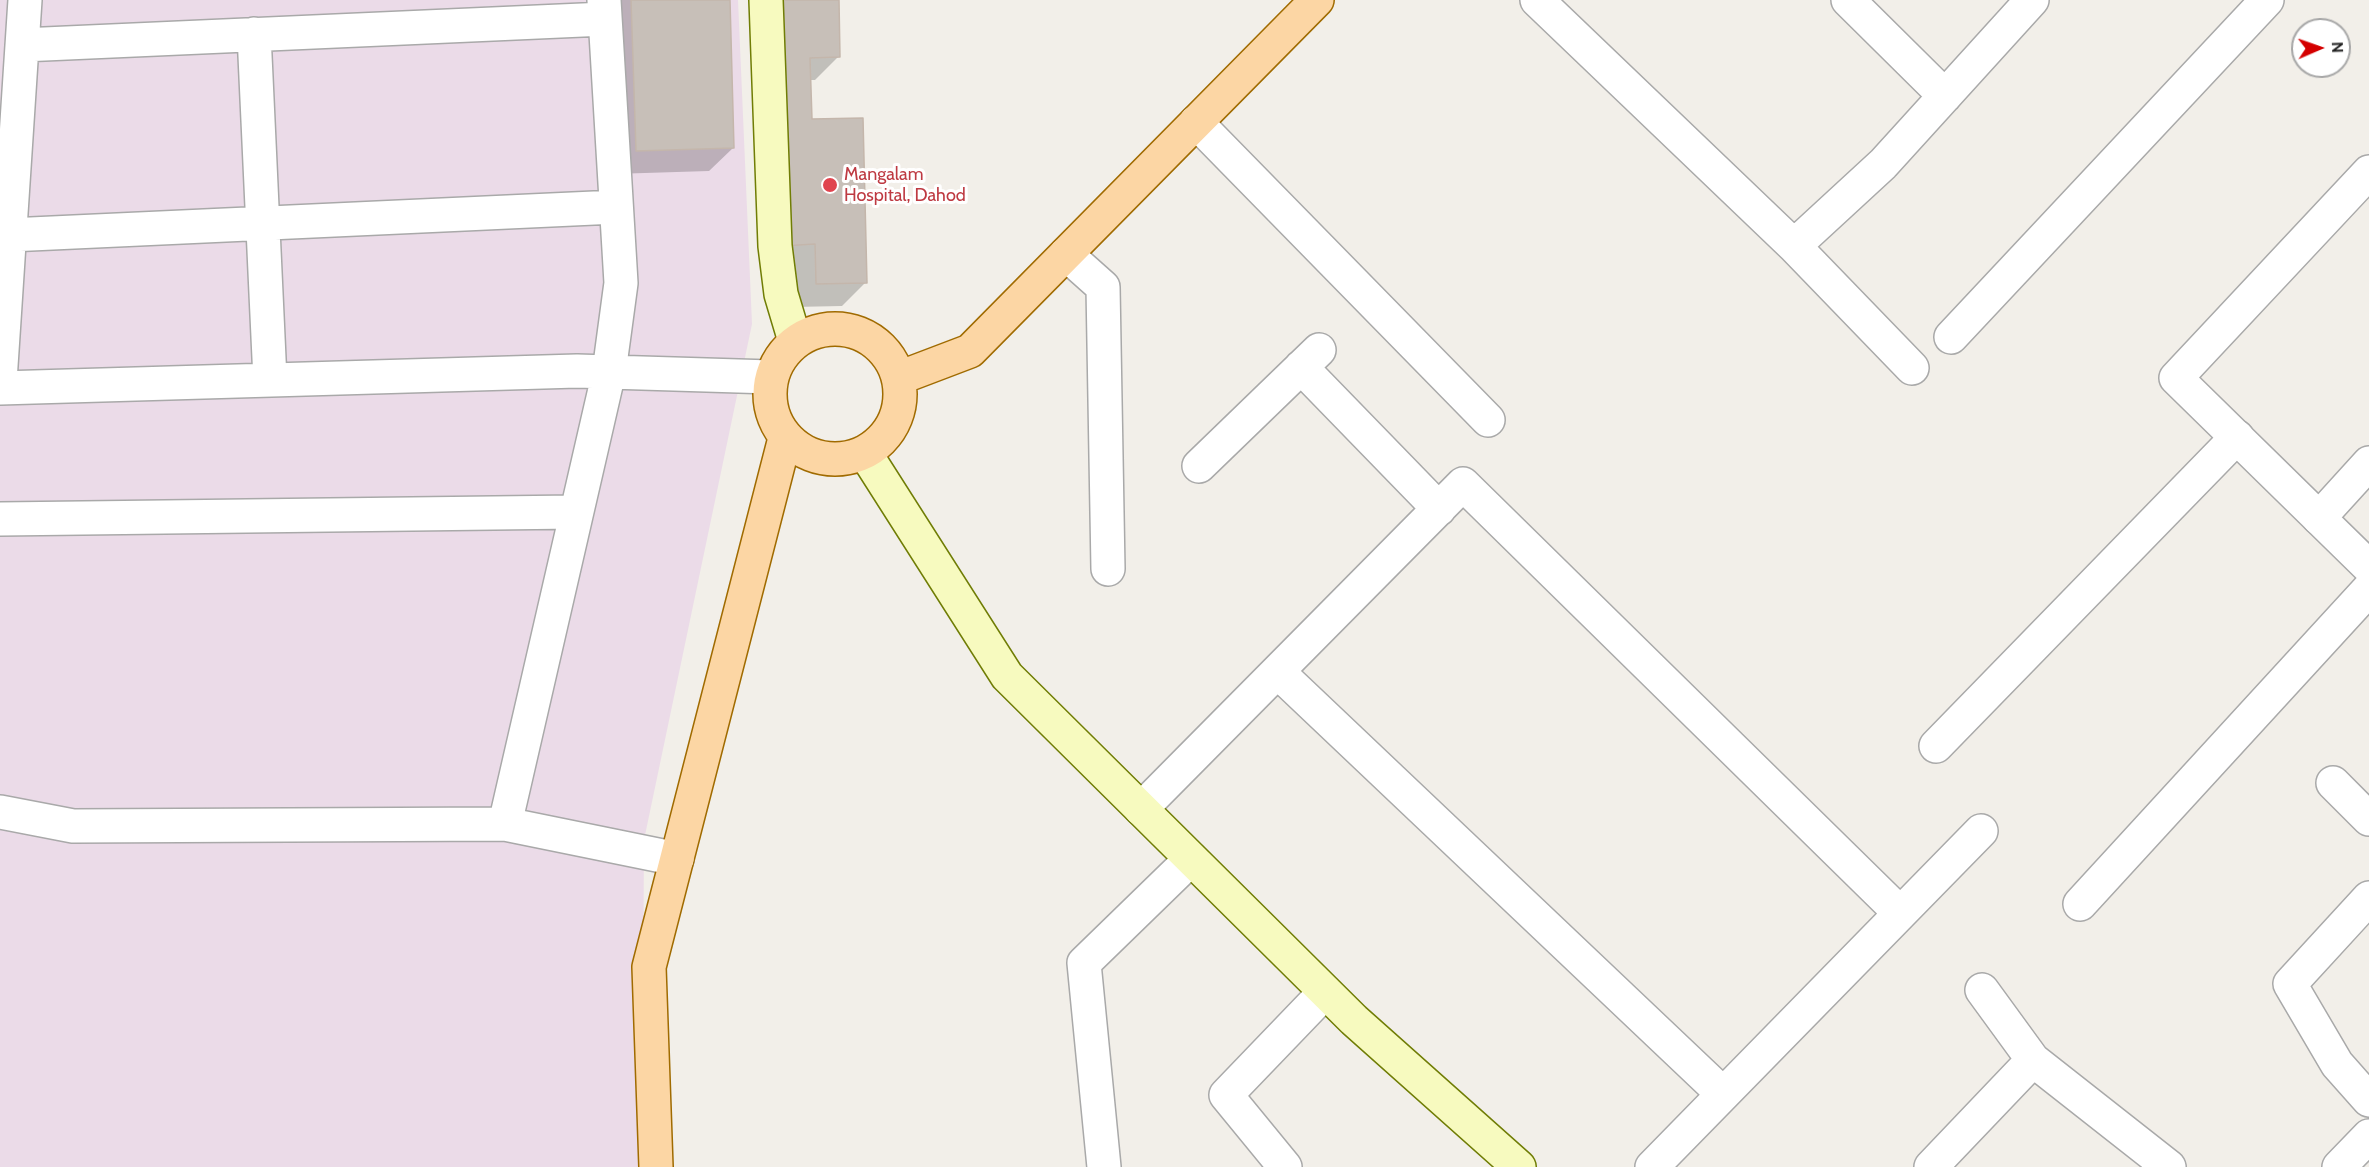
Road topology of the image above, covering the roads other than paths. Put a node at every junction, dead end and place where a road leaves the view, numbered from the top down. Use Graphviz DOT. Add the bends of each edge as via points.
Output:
graph roads {
  1 [pos="25,0"];
  2 [pos="766,0"];
  3 [pos="1317,0"];
  4 [pos="1537,0"];
  5 [pos="1848,0"];
  6 [pos="2032,0"];
  7 [pos="2266,0"];
  8 [pos="605,9"];
  9 [pos="442,13"];
  10 [pos="254,34"];
  11 [pos="22,45"];
  12 [pos="1945,96"];
  13 [pos="1196,122"];
  14 [pos="2369,172"];
  15 [pos="616,207"];
  16 [pos="263,223"];
  17 [pos="9,235"];
  18 [pos="1794,246"];
  19 [pos="1066,254"];
  20 [pos="1951,337"];
  21 [pos="795,341"];
  22 [pos="1912,368"];
  23 [pos="609,372"];
  24 [pos="771,377"];
  25 [pos="898,378"];
  26 [pos="270,380"];
  27 [pos="0,381"];
  28 [pos="0,388"];
  29 [pos="1488,420"];
  30 [pos="2237,437"];
  31 [pos="785,438"];
  32 [pos="865,453"];
  33 [pos="2369,463"];
  34 [pos="1199,466"];
  35 [pos="1439,509"];
  36 [pos="576,512"];
  37 [pos="2319,518"];
  38 [pos="0,519"];
  39 [pos="2369,567"];
  40 [pos="1107,569"];
  41 [pos="2369,589"];
  42 [pos="1278,672"];
  43 [pos="1936,746"];
  44 [pos="2333,783"];
  45 [pos="1141,809"];
  46 [pos="0,812"];
  47 [pos="2369,819"];
  48 [pos="505,824"];
  49 [pos="1981,831"];
  50 [pos="676,859"];
  51 [pos="1191,859"];
  52 [pos="2369,898"];
  53 [pos="2080,904"];
  54 [pos="1900,913"];
  55 [pos="1982,990"];
  56 [pos="1325,992"];
  57 [pos="2033,1060"];
  58 [pos="1723,1094"];
  59 [pos="2369,1100"];
  60 [pos="2369,1136"];
  61 [pos="656,1167"];
  62 [pos="1104,1167"];
  63 [pos="1285,1167"];
  64 [pos="1519,1167"];
  65 [pos="1652,1167"];
  66 [pos="1931,1167"];
  67 [pos="2169,1167"];
  68 [pos="2339,1167"];
  1 -- 11 [label="street"];
  2 -- 21 [label="main road" via="776,246 781,294"];
  3 -- 13 [label="main road"];
  4 -- 18 [label="street"];
  5 -- 12 [label="street"];
  6 -- 12 [label="street"];
  7 -- 20 [label="street"];
  8 -- 9 [label="street"];
  8 -- 15 [label="street"];
  9 -- 10 [label="street"];
  10 -- 11 [label="street"];
  10 -- 16 [label="street"];
  11 -- 17 [label="street"];
  12 -- 18 [label="street" via="1883,164"];
  13 -- 19 [label="main road"];
  13 -- 29 [label="street"];
  14 -- 30 [label="street" via="2176,378"];
  15 -- 16 [label="street"];
  15 -- 23 [label="street" via="621,283"];
  16 -- 17 [label="street"];
  16 -- 26 [label="street"];
  17 -- 27 [label="street"];
  18 -- 22 [label="street"];
  19 -- 25 [label="main road" via="970,351"];
  19 -- 40 [label="street" via="1102,287"];
  21 -- 24 [label="main road" via="780,357"];
  21 -- 25 [label="main road" via="835,328 856,332 875,342 890,358"];
  23 -- 24 [label="street"];
  23 -- 26 [label="street"];
  23 -- 36 [label="street"];
  24 -- 31 [label="main road" via="769,398 774,419"];
  25 -- 32 [label="main road" via="900,400 895,421 883,440"];
  26 -- 28 [label="street"];
  30 -- 37 [label="street"];
  30 -- 43 [label="street"];
  31 -- 32 [label="main road" via="802,452 822,459 844,460"];
  31 -- 50 [label="main road"];
  32 -- 45 [label="main road" via="1007,676"];
  33 -- 37 [label="street"];
  34 -- 35 [label="street" via="1310,358"];
  35 -- 42 [label="street"];
  35 -- 54 [label="street" via="1463,484"];
  36 -- 38 [label="street"];
  36 -- 48 [label="street"];
  37 -- 39 [label="street"];
  41 -- 53 [label="street"];
  42 -- 45 [label="street"];
  42 -- 58 [label="street"];
  44 -- 47 [label="street"];
  45 -- 51 [label="main road"];
  46 -- 48 [label="street" via="73,826"];
  48 -- 50 [label="street"];
  49 -- 54 [label="street"];
  50 -- 61 [label="main road" via="649,967"];
  51 -- 56 [label="main road"];
  51 -- 62 [label="street" via="1084,963"];
  52 -- 59 [label="street" via="2290,984 2337,1064"];
  54 -- 58 [label="street"];
  55 -- 57 [label="street"];
  56 -- 63 [label="street" via="1226,1095"];
  56 -- 64 [label="main road"];
  57 -- 66 [label="street"];
  57 -- 67 [label="street"];
  58 -- 65 [label="street"];
  60 -- 68 [label="street"];
}
